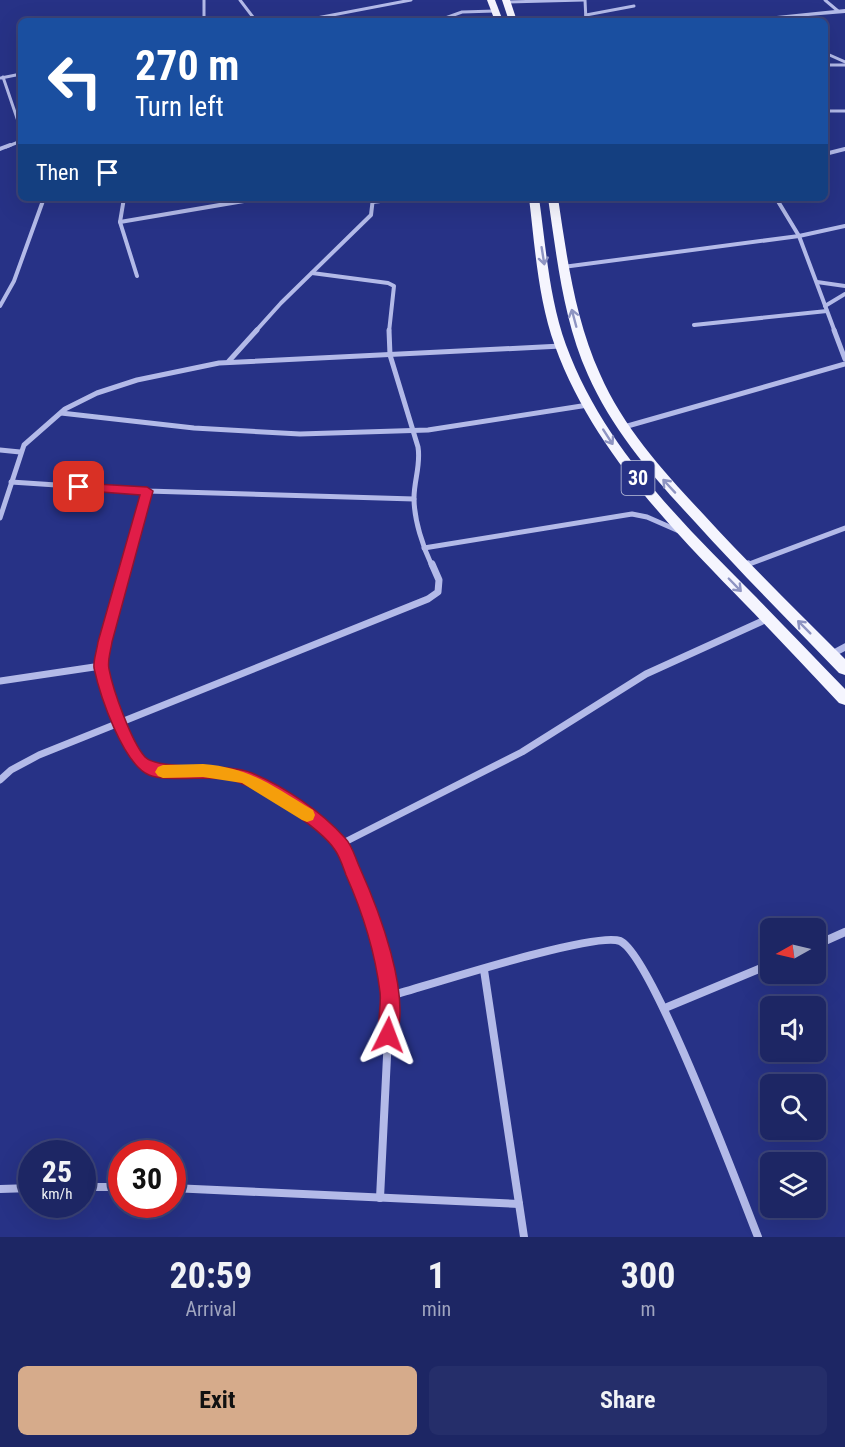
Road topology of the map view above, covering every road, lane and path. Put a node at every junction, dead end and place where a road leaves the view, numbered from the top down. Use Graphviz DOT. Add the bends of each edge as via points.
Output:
graph roads {
  1 [pos="204,0"];
  2 [pos="240,0"];
  3 [pos="411,0"];
  4 [pos="491,0"];
  5 [pos="585,0"];
  6 [pos="825,0"];
  7 [pos="507,1"];
  8 [pos="634,6"];
  9 [pos="495,11"];
  10 [pos="842,11"];
  11 [pos="586,15"];
  12 [pos="204,18"];
  13 [pos="254,18"];
  14 [pos="328,18"];
  15 [pos="445,18"];
  16 [pos="498,18"];
  17 [pos="512,18"];
  18 [pos="770,18"];
  19 [pos="828,54"];
  20 [pos="845,63"];
  21 [pos="828,65"];
  22 [pos="18,75"];
  23 [pos="2,78"];
  24 [pos="828,111"];
  25 [pos="845,111"];
  26 [pos="18,122"];
  27 [pos="18,142"];
  28 [pos="0,149"];
  29 [pos="845,149"];
  30 [pos="828,152"];
  31 [pos="43,201"];
  32 [pos="124,201"];
  33 [pos="231,201"];
  34 [pos="373,201"];
  35 [pos="534,201"];
  36 [pos="553,201"];
  37 [pos="778,201"];
  38 [pos="120,222"];
  39 [pos="537,222"];
  40 [pos="557,222"];
  41 [pos="845,226"];
  42 [pos="799,236"];
  43 [pos="563,267"];
  44 [pos="312,273"];
  45 [pos="137,276"];
  46 [pos="817,282"];
  47 [pos="845,286"];
  48 [pos="845,294"];
  49 [pos="0,306"];
  50 [pos="826,308"];
  51 [pos="694,325"];
  52 [pos="561,346"];
  53 [pos="390,355"];
  54 [pos="229,361"];
  55 [pos="845,362"];
  56 [pos="588,405"];
  57 [pos="60,413"];
  58 [pos="623,427"];
  59 [pos="414,431"];
  60 [pos="0,450"];
  61 [pos="20,452"];
  62 [pos="11,482"];
  63 [pos="147,491"];
  64 [pos="414,499"];
  65 [pos="0,518"];
  66 [pos="845,528"];
  67 [pos="686,534"];
  68 [pos="424,548"];
  69 [pos="744,566"];
  70 [pos="768,619"];
  71 [pos="845,647"];
  72 [pos="831,655"];
  73 [pos="101,666"];
  74 [pos="845,669"];
  75 [pos="0,681"];
  76 [pos="845,699"];
  77 [pos="120,723"];
  78 [pos="0,780"];
  79 [pos="341,844"];
  80 [pos="845,932"];
  81 [pos="826,941"];
  82 [pos="760,969"];
  83 [pos="484,970"];
  84 [pos="390,996"];
  85 [pos="665,1008"];
  86 [pos="18,1188"];
  87 [pos="0,1189"];
  88 [pos="186,1189"];
  89 [pos="380,1198"];
  90 [pos="519,1204"];
  91 [pos="524,1237"];
  92 [pos="758,1237"];
  1 -- 12 [label="street"];
  2 -- 13 [label="street"];
  3 -- 14 [label="street"];
  4 -- 9 [label="main road"];
  5 -- 7 [label="street"];
  5 -- 11 [label="street"];
  6 -- 10 [label="street"];
  7 -- 17 [label="main road"];
  8 -- 11 [label="street"];
  9 -- 15 [label="street" via="462,12"];
  9 -- 16 [label="main road"];
  10 -- 18 [label="street"];
  19 -- 20 [label="street"];
  20 -- 21 [label="street"];
  22 -- 23 [label="street"];
  23 -- 26 [label="street"];
  24 -- 25 [label="street"];
  27 -- 28 [label="street"];
  29 -- 30 [label="street"];
  31 -- 49 [label="street" via="13,286"];
  32 -- 38 [label="street"];
  33 -- 38 [label="street"];
  34 -- 44 [label="street" via="371,215"];
  35 -- 39 [label="main road, 30"];
  36 -- 40 [label="main road, 30"];
  37 -- 42 [label="street"];
  38 -- 45 [label="street"];
  39 -- 40 [label="main road"];
  39 -- 52 [label="main road, 30, one-way"];
  40 -- 43 [label="main road, 30"];
  41 -- 42 [label="street"];
  42 -- 43 [label="street"];
  42 -- 46 [label="street"];
  58 -- 43 [label="main road, 30, one-way" via="584,352"];
  44 -- 53 [label="street" via="393,285"];
  44 -- 54 [label="street"];
  46 -- 47 [label="street"];
  46 -- 50 [label="street"];
  48 -- 50 [label="street"];
  50 -- 51 [label="street"];
  50 -- 55 [label="street"];
  52 -- 53 [label="street"];
  52 -- 56 [label="main road, 30"];
  53 -- 54 [label="street"];
  53 -- 59 [label="street"];
  54 -- 57 [label="street" via="115,386"];
  55 -- 58 [label="street"];
  56 -- 59 [label="street"];
  56 -- 67 [label="main road, 30, one-way" via="627,465"];
  57 -- 59 [label="street" via="255,433"];
  57 -- 61 [label="street"];
  69 -- 58 [label="main road, 30, one-way" via="660,476"];
  59 -- 64 [label="street" via="420,460"];
  60 -- 61 [label="street"];
  61 -- 62 [label="street"];
  62 -- 63 [label="street"];
  62 -- 65 [label="street"];
  63 -- 64 [label="street"];
  63 -- 73 [label="street"];
  64 -- 68 [label="street"];
  66 -- 69 [label="street"];
  67 -- 68 [label="street" via="633,514"];
  67 -- 70 [label="main road, 30, one-way"];
  68 -- 77 [label="street" via="440,586 428,599"];
  72 -- 69 [label="main road, 30, one-way"];
  70 -- 76 [label="main road, 30"];
  70 -- 79 [label="street" via="646,674 522,752"];
  71 -- 72 [label="street"];
  72 -- 74 [label="main road, 30"];
  73 -- 75 [label="street"];
  73 -- 77 [label="street"];
  77 -- 78 [label="street" via="39,755"];
  77 -- 79 [label="street" via="140,762 153,770 227,772 246,778 289,801"];
  79 -- 84 [label="street" via="375,930"];
  80 -- 81 [label="street"];
  82 -- 85 [label="street"];
  83 -- 84 [label="street"];
  83 -- 85 [label="street" via="565,946 600,939 620,941 636,956"];
  83 -- 90 [label="street"];
  84 -- 89 [label="street"];
  85 -- 92 [label="street"];
  86 -- 87 [label="street"];
  88 -- 89 [label="street"];
  89 -- 90 [label="street"];
  90 -- 91 [label="street"];
}
